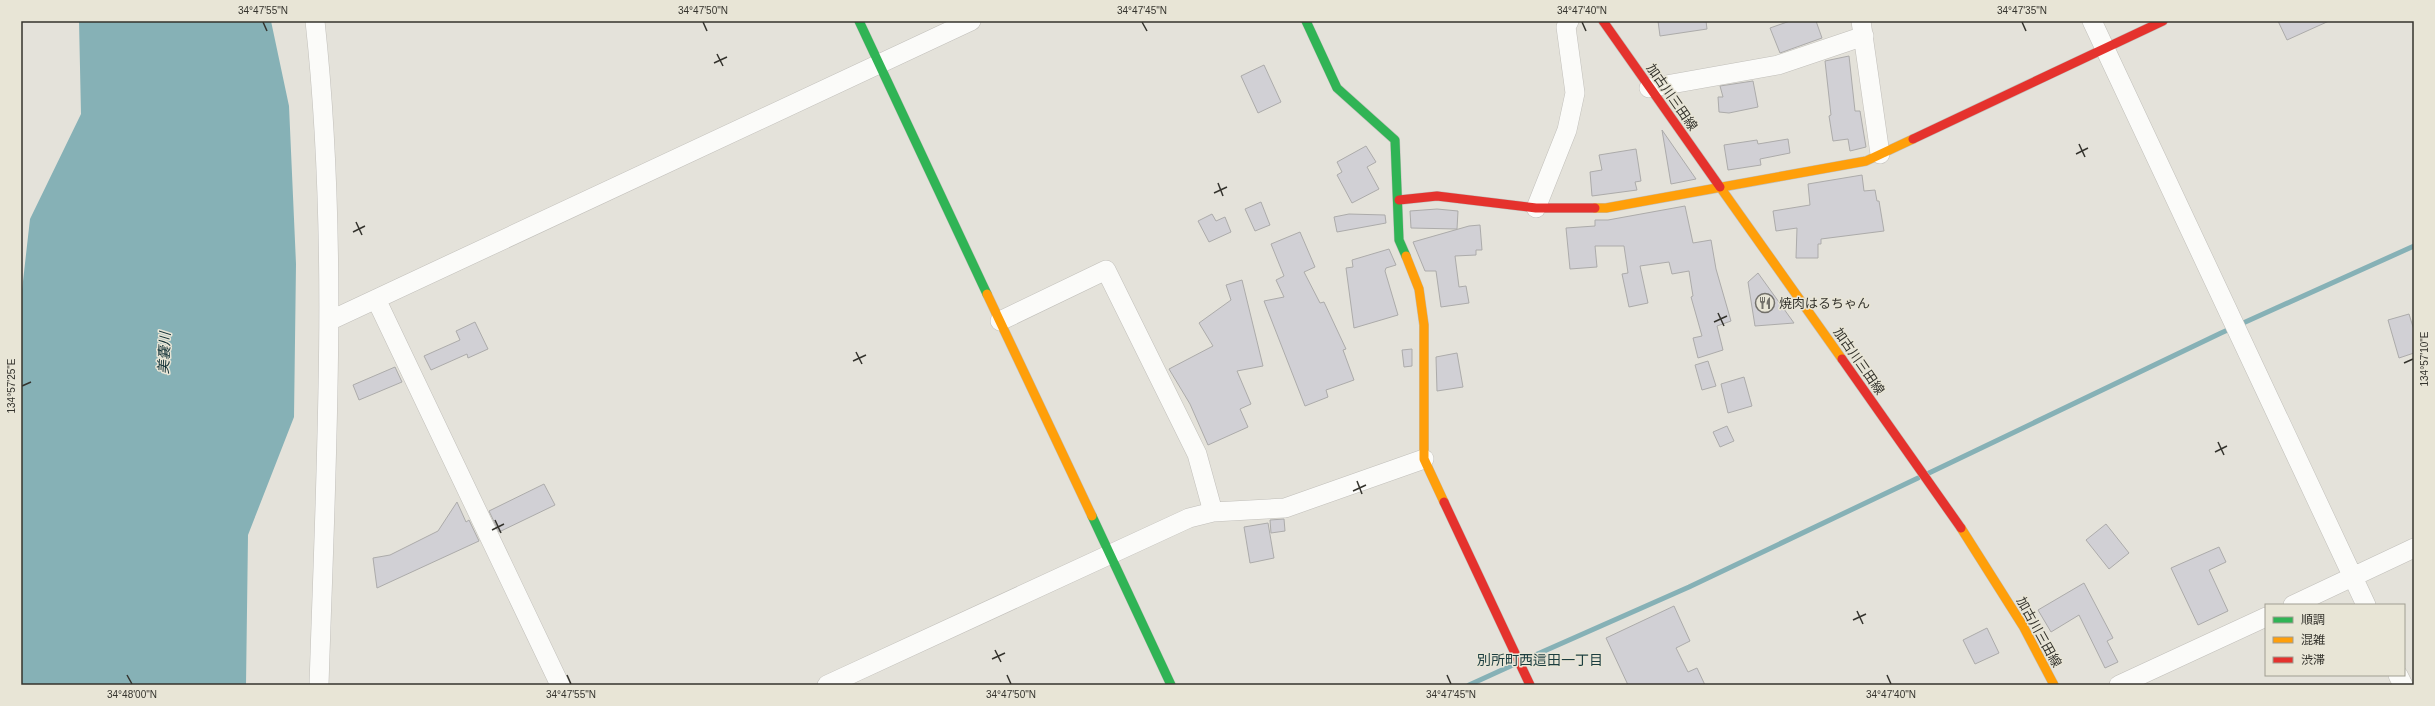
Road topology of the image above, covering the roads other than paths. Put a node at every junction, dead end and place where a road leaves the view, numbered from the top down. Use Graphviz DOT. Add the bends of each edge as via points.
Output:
graph roads {
  1 [pos="315,21"];
  2 [pos="859,21"];
  3 [pos="971,21"];
  4 [pos="1306,21"];
  5 [pos="1569,21"];
  6 [pos="1603,21"];
  7 [pos="2092,21"];
  8 [pos="2163,21"];
  9 [pos="1863,28"];
  10 [pos="2105,48"];
  11 [pos="879,64"];
  12 [pos="1650,88"];
  13 [pos="1880,154"];
  14 [pos="1720,186"];
  15 [pos="1399,200"];
  16 [pos="1536,208"];
  17 [pos="376,299"];
  18 [pos="329,321"];
  19 [pos="1000,321"];
  20 [pos="1424,459"];
  21 [pos="1213,512"];
  22 [pos="2414,548"];
  23 [pos="1110,553"];
  24 [pos="2353,577"];
  25 [pos="2295,604"];
  26 [pos="2366,604"];
  27 [pos="2265,617"];
  28 [pos="2398,676"];
  29 [pos="319,685"];
  30 [pos="560,685"];
  31 [pos="827,685"];
  32 [pos="1171,685"];
  33 [pos="1530,685"];
  34 [pos="2054,685"];
  35 [pos="2119,685"];
  36 [pos="2403,685"];
  1 -- 18 [label="street" via="324,134 330,282"];
  2 -- 11 [label="street"];
  3 -- 11 [label="street"];
  4 -- 15 [label="street" via="1337,88 1395,140"];
  5 -- 16 [label="street" via="1566,27 1575,93 1567,130"];
  6 -- 12 [label="street, 加古川三田線"];
  7 -- 10 [label="street"];
  8 -- 10 [label="street"];
  9 -- 12 [label="street" via="1778,65"];
  9 -- 13 [label="street"];
  10 -- 13 [label="street"];
  10 -- 24 [label="street"];
  11 -- 17 [label="street"];
  11 -- 19 [label="street"];
  12 -- 14 [label="street, 加古川三田線"];
  13 -- 14 [label="street" via="1866,161"];
  14 -- 16 [label="street" via="1606,208"];
  14 -- 34 [label="street, 加古川三田線" via="1964,531 2023,626"];
  15 -- 16 [label="street" via="1437,196"];
  15 -- 20 [label="street" via="1399,240 1419,289 1424,325"];
  17 -- 18 [label="street"];
  17 -- 30 [label="street"];
  18 -- 29 [label="street"];
  19 -- 21 [label="street" via="1106,270 1197,454"];
  19 -- 23 [label="street"];
  20 -- 21 [label="street" via="1285,508"];
  20 -- 33 [label="street"];
  21 -- 23 [label="street" via="1189,518"];
  22 -- 24 [label="street"];
  23 -- 31 [label="street"];
  23 -- 32 [label="street"];
  24 -- 25 [label="street"];
  24 -- 26 [label="street"];
  27 -- 35 [label="street"];
  28 -- 36 [label="street"];
}
